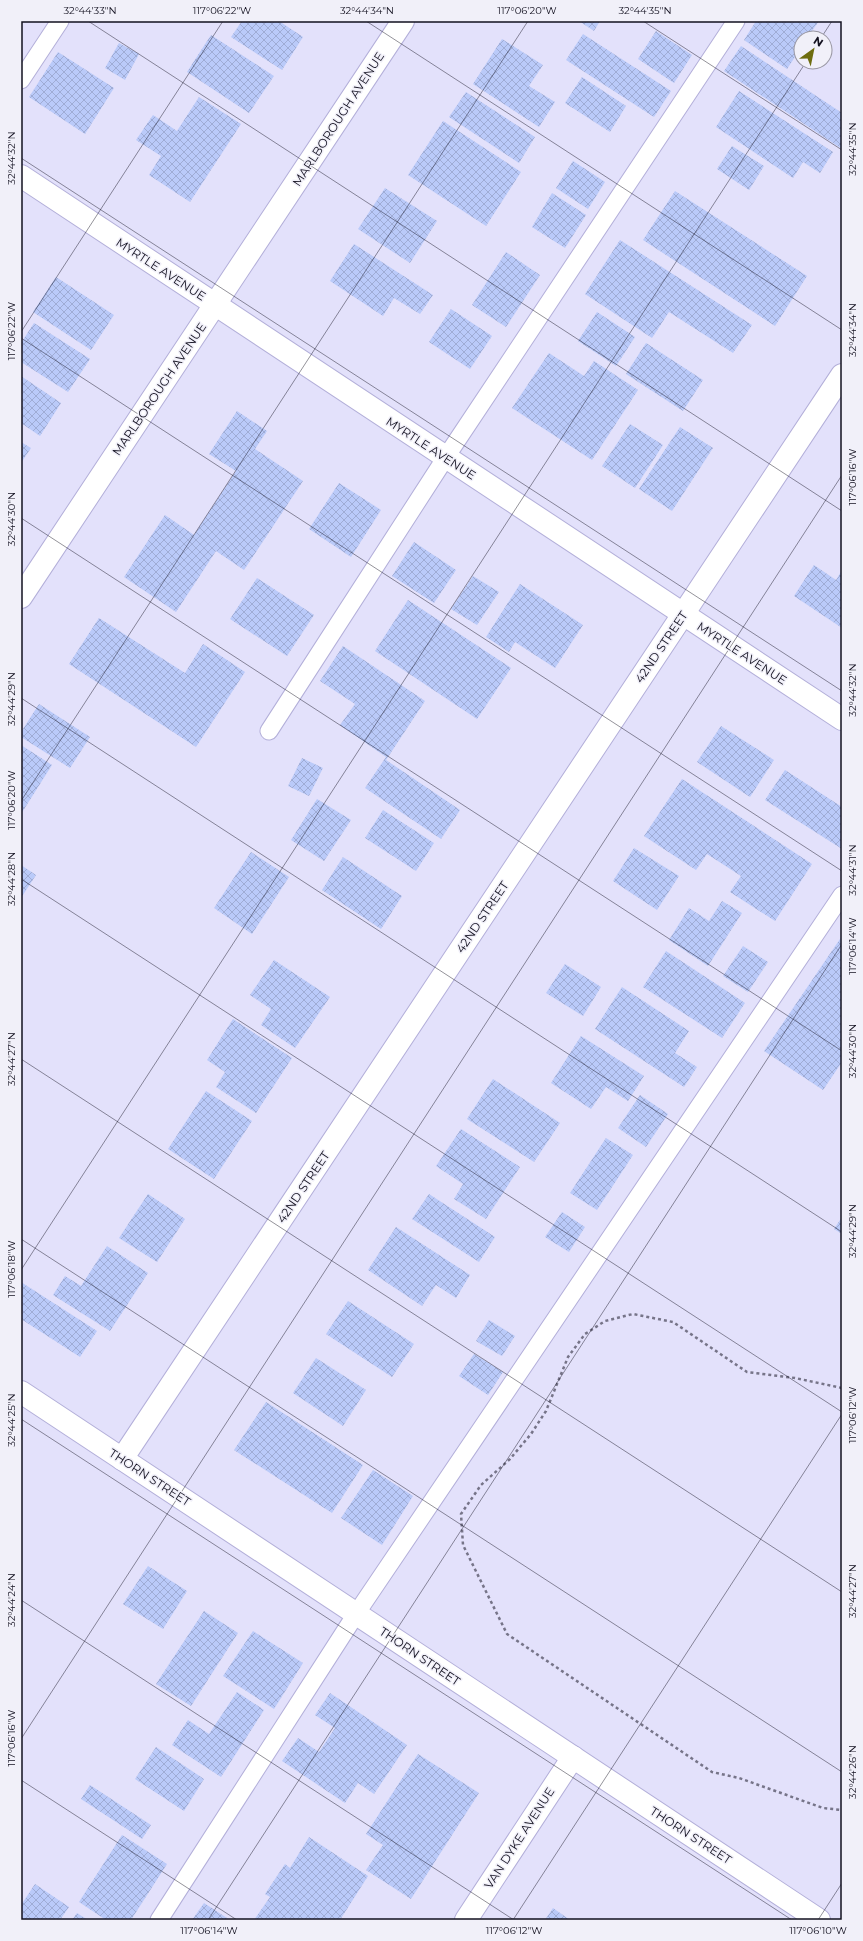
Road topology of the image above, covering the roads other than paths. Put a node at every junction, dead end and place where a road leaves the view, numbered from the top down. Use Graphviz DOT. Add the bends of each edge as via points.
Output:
graph roads {
  1 [pos="60,21"];
  2 [pos="403,21"];
  3 [pos="736,21"];
  4 [pos="21,80"];
  5 [pos="21,176"];
  6 [pos="215,304"];
  7 [pos="842,375"];
  8 [pos="446,457"];
  9 [pos="21,597"];
  10 [pos="683,614"];
  11 [pos="842,719"];
  12 [pos="269,731"];
  13 [pos="842,895"];
  14 [pos="21,1392"];
  15 [pos="122,1459"];
  16 [pos="356,1614"];
  17 [pos="573,1757"];
  18 [pos="158,1920"];
  19 [pos="466,1920"];
  20 [pos="820,1920"];
  1 -- 4 [label="lane"];
  2 -- 6 [label="street, MARLBOROUGH AVENUE"];
  3 -- 8 [label="lane"];
  5 -- 6 [label="street, MYRTLE AVENUE"];
  6 -- 8 [label="street, MYRTLE AVENUE"];
  6 -- 9 [label="street, MARLBOROUGH AVENUE"];
  7 -- 10 [label="street, 42ND STREET"];
  8 -- 10 [label="street, MYRTLE AVENUE"];
  8 -- 12 [label="lane"];
  10 -- 11 [label="street, MYRTLE AVENUE"];
  10 -- 15 [label="street, 42ND STREET"];
  13 -- 16 [label="lane"];
  14 -- 15 [label="street, THORN STREET"];
  15 -- 16 [label="street, THORN STREET"];
  16 -- 17 [label="street, THORN STREET"];
  16 -- 18 [label="lane"];
  17 -- 19 [label="street, VAN DYKE AVENUE"];
  17 -- 20 [label="street, THORN STREET"];
}
